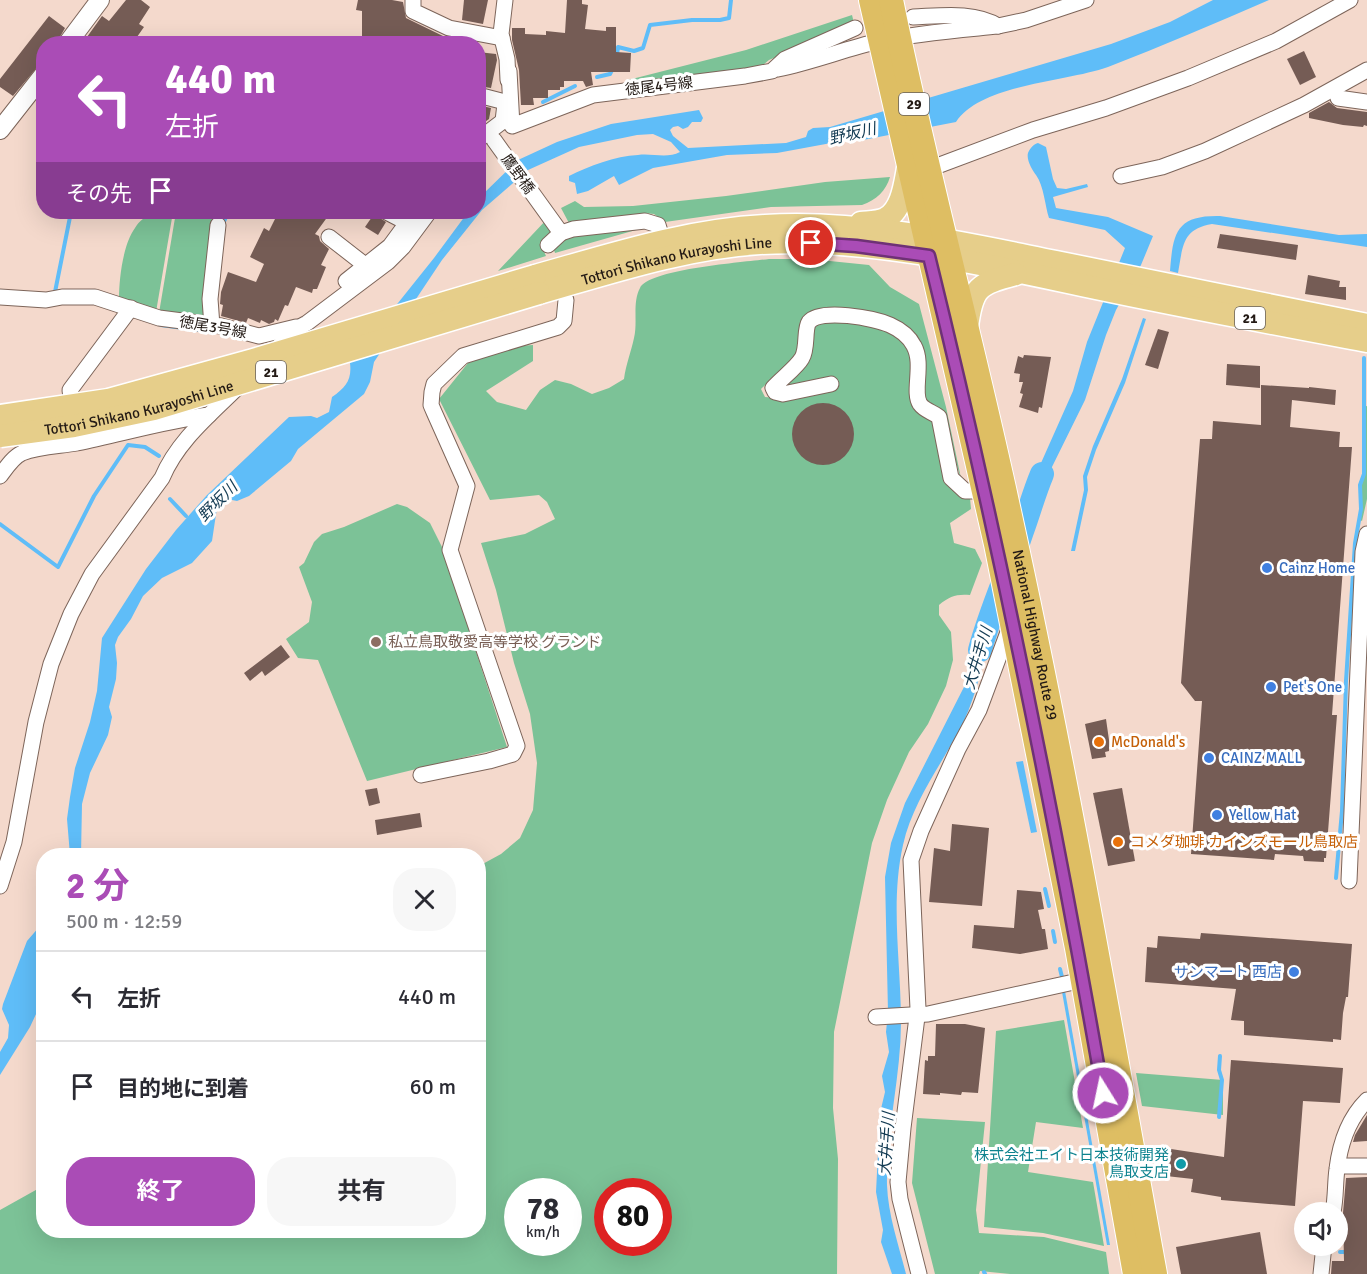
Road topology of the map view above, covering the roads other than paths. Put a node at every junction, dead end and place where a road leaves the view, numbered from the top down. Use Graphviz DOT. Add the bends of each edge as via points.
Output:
graph roads {
  1 [pos="100,0"];
  2 [pos="413,0"];
  3 [pos="505,0"];
  4 [pos="871,0"];
  5 [pos="891,0"];
  6 [pos="1086,0"];
  7 [pos="1350,0"];
  8 [pos="913,17"];
  9 [pos="998,26"];
  10 [pos="855,28"];
  11 [pos="73,36"];
  12 [pos="453,36"];
  13 [pos="486,38"];
  14 [pos="502,38"];
  15 [pos="891,47"];
  16 [pos="1367,70"];
  17 [pos="772,71"];
  18 [pos="509,72"];
  19 [pos="36,84"];
  20 [pos="486,97"];
  21 [pos="1338,98"];
  22 [pos="505,102"];
  23 [pos="1367,102"];
  24 [pos="512,126"];
  25 [pos="0,130"];
  26 [pos="486,140"];
  27 [pos="918,164"];
  28 [pos="1121,176"];
  29 [pos="392,219"];
  30 [pos="409,219"];
  31 [pos="424,219"];
  32 [pos="218,225"];
  33 [pos="404,225"];
  34 [pos="836,226"];
  35 [pos="561,233"];
  36 [pos="329,237"];
  37 [pos="663,241"];
  38 [pos="548,245"];
  39 [pos="938,248"];
  40 [pos="365,266"];
  41 [pos="1023,273"];
  42 [pos="1104,280"];
  43 [pos="537,284"];
  44 [pos="1137,287"];
  45 [pos="0,297"];
  46 [pos="566,300"];
  47 [pos="131,308"];
  48 [pos="1367,325"];
  49 [pos="212,326"];
  50 [pos="967,327"];
  51 [pos="296,329"];
  52 [pos="1367,341"];
  53 [pos="831,384"];
  54 [pos="209,415"];
  55 [pos="0,416"];
  56 [pos="0,436"];
  57 [pos="78,443"];
  58 [pos="0,476"];
  59 [pos="985,491"];
  60 [pos="1367,534"];
  61 [pos="1010,614"];
  62 [pos="422,775"];
  63 [pos="1349,882"];
  64 [pos="0,886"];
  65 [pos="1083,980"];
  66 [pos="918,1015"];
  67 [pos="876,1017"];
  68 [pos="1367,1100"];
  69 [pos="1338,1166"];
  70 [pos="1367,1166"];
  71 [pos="1334,1202"];
  72 [pos="1323,1256"];
  73 [pos="919,1274"];
  74 [pos="1135,1274"];
  75 [pos="1155,1274"];
  76 [pos="1321,1274"];
  1 -- 11 [label="street"];
  2 -- 12 [label="street" via="413,11 448,28"];
  3 -- 14 [label="street"];
  4 -- 15 [label="highway, National Highway Route 29 / 29"];
  5 -- 15 [label="highway, National Highway Route 29 / 29"];
  6 -- 9 [label="street"];
  7 -- 27 [label="street" via="1276,41 1188,78 1106,108"];
  8 -- 9 [label="street" via="987,19"];
  9 -- 15 [label="street"];
  10 -- 17 [label="street, 徳尾4号線" via="785,59"];
  13 -- 14 [label="street"];
  14 -- 18 [label="street"];
  15 -- 17 [label="street"];
  15 -- 27 [label="highway, National Highway Route 29 / 29"];
  16 -- 28 [label="street" via="1204,152"];
  17 -- 24 [label="street, 徳尾4号線" via="593,95"];
  18 -- 22 [label="street"];
  18 -- 24 [label="street"];
  19 -- 25 [label="street"];
  20 -- 22 [label="street"];
  21 -- 23 [label="street"];
  22 -- 26 [label="street" via="503,121"];
  24 -- 26 [label="street, 徳尾4号線"];
  26 -- 35 [label="street, 鷹野橋"];
  27 -- 34 [label="main road" via="887,218"];
  27 -- 39 [label="highway, National Highway Route 29 / 29"];
  29 -- 33 [label="lane"];
  30 -- 33 [label="street"];
  31 -- 51 [label="street" via="388,262"];
  32 -- 49 [label="street" via="210,299"];
  33 -- 40 [label="street" via="390,246"];
  34 -- 37 [label="main road, Tottori Shikano Kurayoshi Line / 21" via="748,227"];
  34 -- 39 [label="main road, Tottori Shikano Kurayoshi Line / 21"];
  35 -- 37 [label="street" via="645,221 658,225"];
  35 -- 38 [label="street"];
  36 -- 40 [label="street"];
  37 -- 43 [label="main road, Tottori Shikano Kurayoshi Line / 21"];
  39 -- 41 [label="main road, Tottori Shikano Kurayoshi Line / 21"];
  39 -- 42 [label="main road, Tottori Shikano Kurayoshi Line / 21"];
  39 -- 43 [label="main road, Tottori Shikano Kurayoshi Line / 21" via="776,243 729,246"];
  39 -- 50 [label="highway, National Highway Route 29 / 29"];
  39 -- 59 [label="highway, National Highway Route 29 / 29"];
  40 -- 51 [label="street" via="302,317"];
  41 -- 42 [label="main road, Tottori Shikano Kurayoshi Line / 21"];
  41 -- 50 [label="main road" via="982,285 973,298"];
  42 -- 44 [label="main road, Tottori Shikano Kurayoshi Line / 21"];
  43 -- 55 [label="main road, Tottori Shikano Kurayoshi Line / 21, bridge" via="108,400"];
  43 -- 56 [label="main road, Tottori Shikano Kurayoshi Line / 21, bridge" via="154,409"];
  44 -- 48 [label="main road, Tottori Shikano Kurayoshi Line / 21"];
  44 -- 52 [label="main road, Tottori Shikano Kurayoshi Line / 21"];
  45 -- 47 [label="street, 徳尾3号線" via="95,297"];
  46 -- 62 [label="street" via="564,321 558,327 463,356 434,384 431,405 467,486 450,550 517,746 513,753 489,761"];
  47 -- 49 [label="street, 徳尾3号線" via="159,318"];
  47 -- 57 [label="street" via="70,390"];
  49 -- 51 [label="street, 徳尾3号線" via="259,336"];
  50 -- 75 [label="highway, National Highway Route 29 / 29" via="1070,804"];
  51 -- 54 [label="street"];
  53 -- 59 [label="street" via="783,394 773,388 802,358 810,321 830,314 877,321 909,337 919,358 920,404 939,417 951,478 965,491"];
  54 -- 57 [label="street"];
  54 -- 64 [label="street" via="169,462 162,478 92,574 71,614 51,664 14,842"];
  57 -- 58 [label="street" via="20,454"];
  59 -- 61 [label="highway, National Highway Route 29 / 29"];
  60 -- 63 [label="street" via="1363,552"];
  61 -- 65 [label="highway, National Highway Route 29 / 29"];
  61 -- 66 [label="street" via="979,711 958,749 911,860"];
  65 -- 66 [label="street"];
  65 -- 74 [label="highway, National Highway Route 29 / 29"];
  66 -- 67 [label="street"];
  66 -- 73 [label="street" via="898,1182"];
  68 -- 69 [label="street" via="1347,1131"];
  69 -- 70 [label="street"];
  69 -- 71 [label="street"];
  72 -- 76 [label="street"];
}
